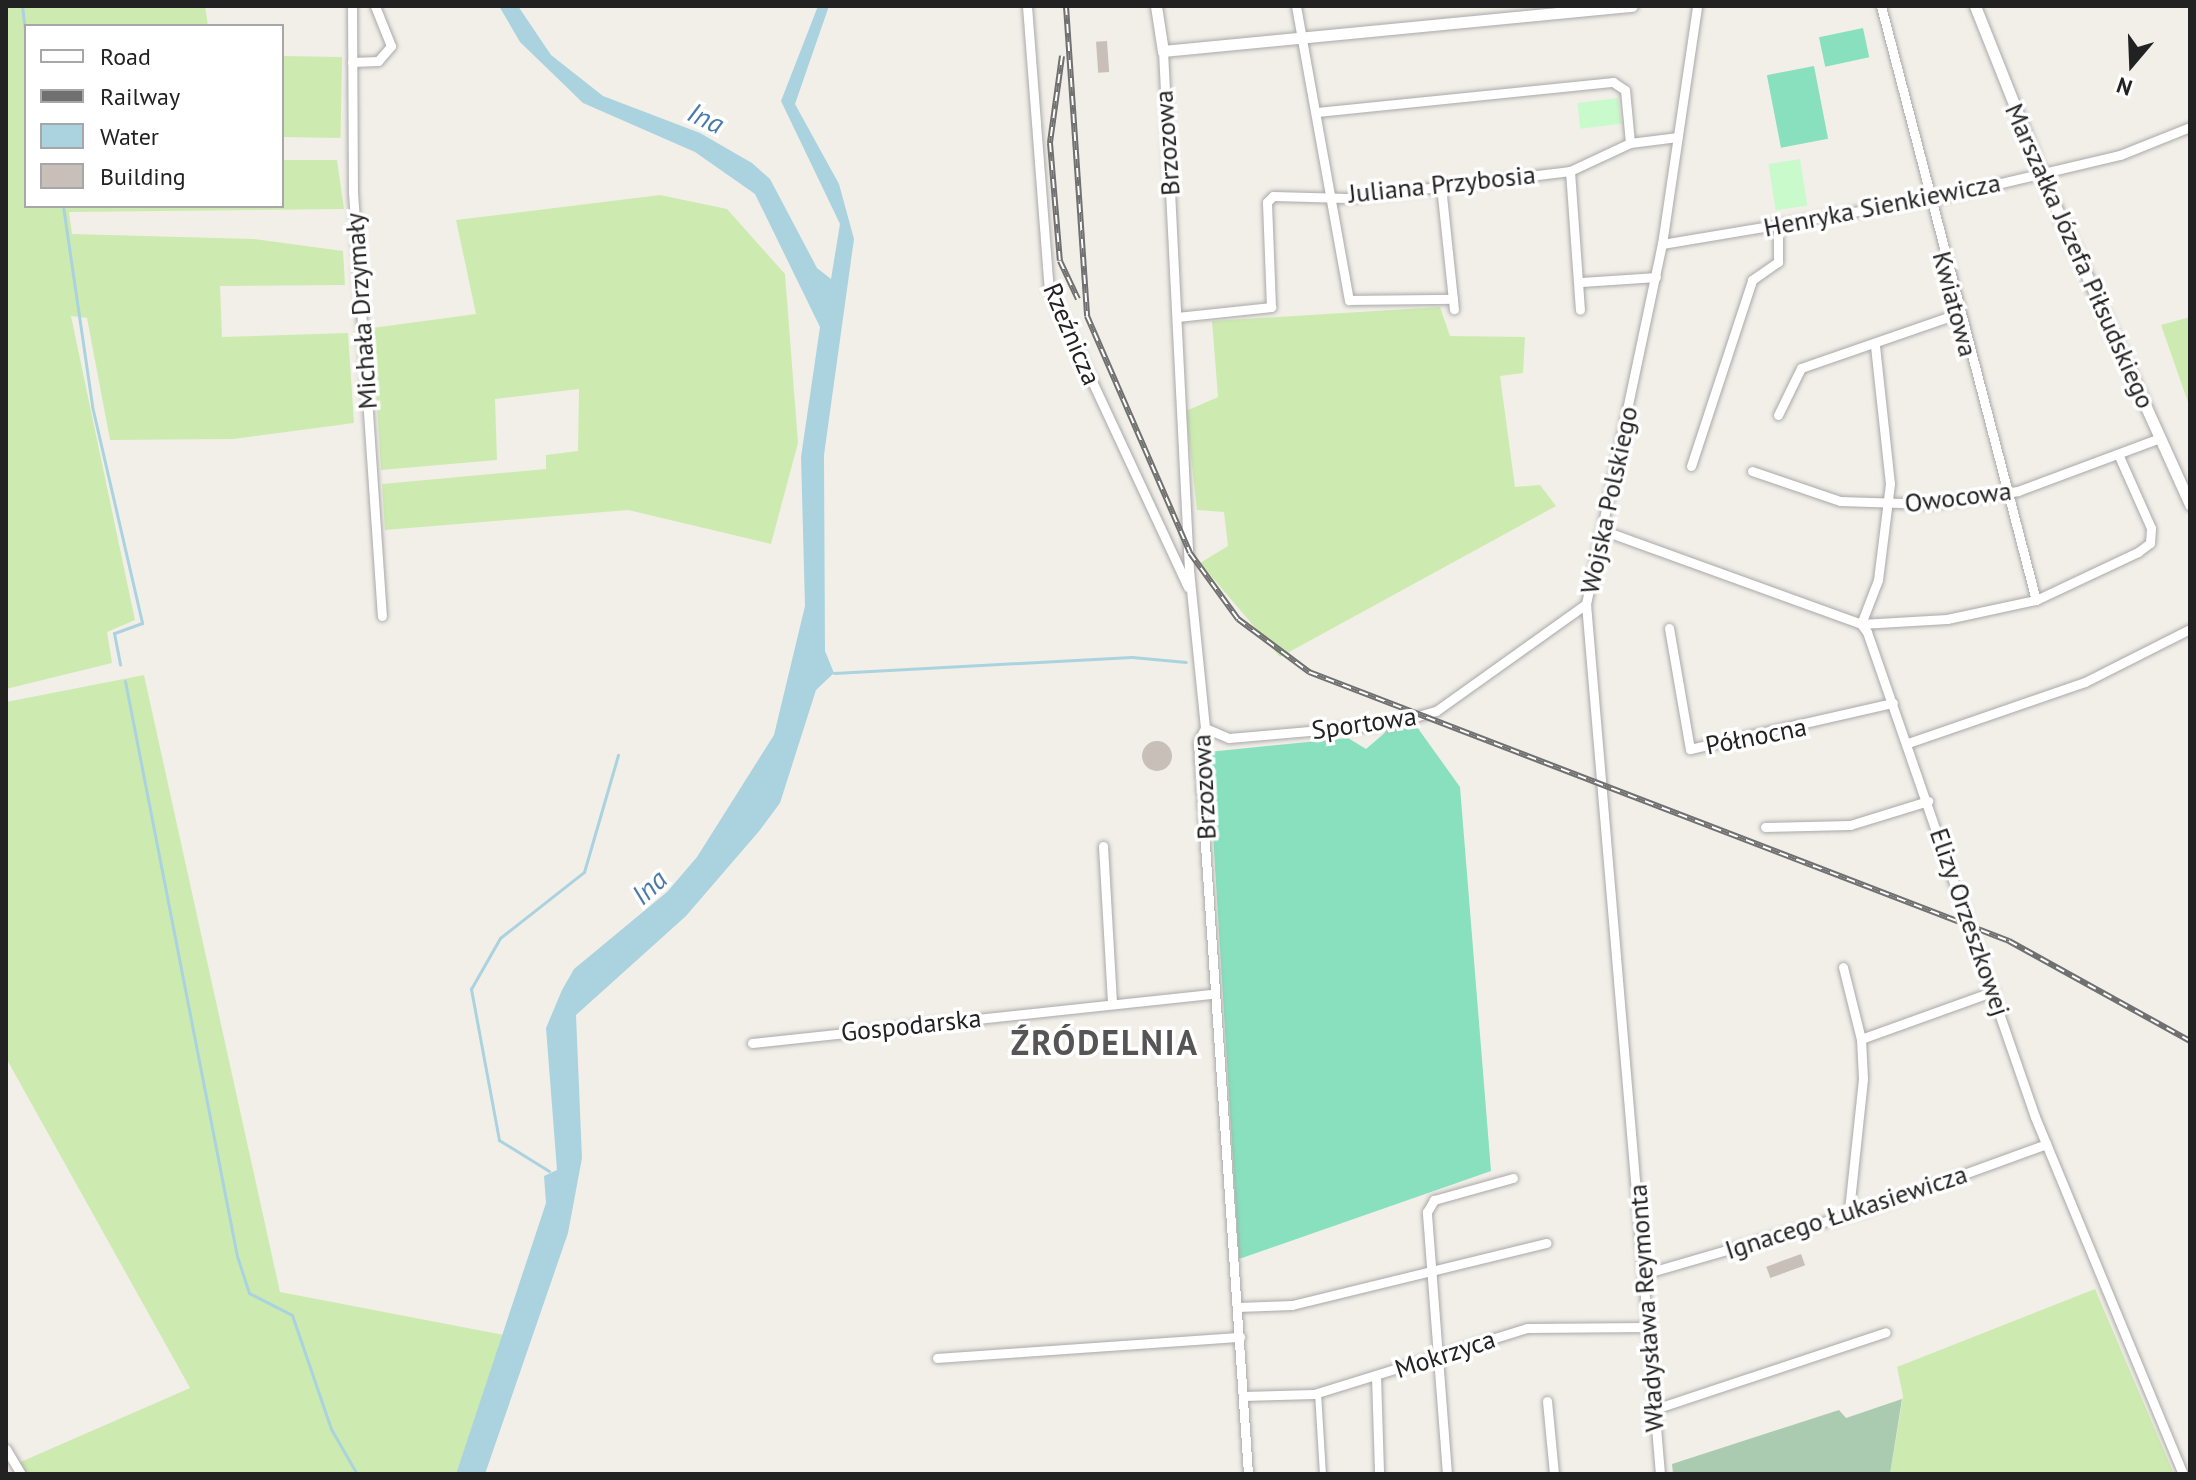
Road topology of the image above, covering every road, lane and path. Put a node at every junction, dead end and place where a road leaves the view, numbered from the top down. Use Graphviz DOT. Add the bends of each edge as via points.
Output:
graph roads {
  1 [pos="352,6"];
  2 [pos="375,6"];
  3 [pos="1027,6"];
  4 [pos="1156,6"];
  5 [pos="1296,6"];
  6 [pos="1632,6"];
  7 [pos="1697,6"];
  8 [pos="1881,6"];
  9 [pos="1975,6"];
  10 [pos="1301,37"];
  11 [pos="1163,51"];
  12 [pos="352,62"];
  13 [pos="1317,112"];
  14 [pos="2190,127"];
  15 [pos="1678,137"];
  16 [pos="1630,143"];
  17 [pos="1570,171"];
  18 [pos="2041,173"];
  19 [pos="1441,186"];
  20 [pos="1334,193"];
  21 [pos="1929,200"];
  22 [pos="1778,226"];
  23 [pos="1662,244"];
  24 [pos="1656,277"];
  25 [pos="1582,282"];
  26 [pos="1580,310"];
  27 [pos="1957,314"];
  28 [pos="1177,317"];
  29 [pos="1875,345"];
  30 [pos="1778,415"];
  31 [pos="2160,438"];
  32 [pos="2118,454"];
  33 [pos="1691,466"];
  34 [pos="1752,471"];
  35 [pos="2007,493"];
  36 [pos="2190,505"];
  37 [pos="1889,506"];
  38 [pos="1602,530"];
  39 [pos="1191,594"];
  40 [pos="2036,600"];
  41 [pos="1586,604"];
  42 [pos="382,616"];
  43 [pos="1861,624"];
  44 [pos="1669,628"];
  45 [pos="2190,629"];
  46 [pos="1893,703"];
  47 [pos="1205,728"];
  48 [pos="1908,743"];
  49 [pos="1928,801"];
  50 [pos="1765,827"];
  51 [pos="1103,846"];
  52 [pos="1843,967"];
  53 [pos="1994,991"];
  54 [pos="1213,994"];
  55 [pos="1112,1003"];
  56 [pos="1861,1039"];
  57 [pos="752,1043"];
  58 [pos="1633,1142"];
  59 [pos="2046,1144"];
  60 [pos="1513,1178"];
  61 [pos="1849,1211"];
  62 [pos="1547,1243"];
  63 [pos="1426,1269"];
  64 [pos="1644,1274"];
  65 [pos="1237,1307"];
  66 [pos="1648,1327"];
  67 [pos="1886,1332"];
  68 [pos="1240,1337"];
  69 [pos="1435,1354"];
  70 [pos="937,1358"];
  71 [pos="1376,1376"];
  72 [pos="1318,1393"];
  73 [pos="1243,1396"];
  74 [pos="1547,1401"];
  75 [pos="1655,1409"];
  76 [pos="6,1449"];
  77 [pos="21,1474"];
  78 [pos="1248,1474"];
  79 [pos="1323,1474"];
  80 [pos="1379,1474"];
  81 [pos="1447,1474"];
  82 [pos="1554,1474"];
  83 [pos="1660,1474"];
  84 [pos="2183,1474"];
  1 -- 12 [label="street, Michała Drzymały"];
  2 -- 12 [label="street" via="391,46 378,61"];
  3 -- 39 [label="street, Rzeźnicza" via="1049,289"];
  4 -- 11 [label="street, Brzozowa"];
  5 -- 10 [label="street"];
  6 -- 10 [label="street"];
  7 -- 15 [label="street, Wojska Polskiego"];
  8 -- 21 [label="street, Kwiatowa"];
  9 -- 18 [label="street, Marszałka Józefa Piłsudskiego"];
  10 -- 11 [label="street"];
  10 -- 13 [label="street"];
  11 -- 28 [label="street, Brzozowa"];
  12 -- 42 [label="street, Michała Drzymały" via="353,192"];
  13 -- 16 [label="street" via="1613,82 1625,90"];
  13 -- 20 [label="street"];
  14 -- 18 [label="street, Henryka Sienkiewicza" via="2120,155"];
  15 -- 16 [label="street, Juliana Przybosia"];
  15 -- 23 [label="street, Wojska Polskiego"];
  16 -- 17 [label="street, Juliana Przybosia"];
  17 -- 19 [label="street, Juliana Przybosia"];
  17 -- 25 [label="street"];
  18 -- 21 [label="street, Henryka Sienkiewicza"];
  18 -- 31 [label="street, Marszałka Józefa Piłsudskiego"];
  19 -- 20 [label="street, Juliana Przybosia" via="1347,198"];
  19 -- 20 [label="street" via="1453,304 1349,300"];
  20 -- 28 [label="street, Juliana Przybosia" via="1267,202 1266,313"];
  21 -- 22 [label="street, Henryka Sienkiewicza"];
  21 -- 27 [label="street, Kwiatowa"];
  22 -- 23 [label="street, Henryka Sienkiewicza"];
  22 -- 33 [label="street" via="1778,262 1752,280"];
  23 -- 24 [label="street, Wojska Polskiego"];
  24 -- 25 [label="street"];
  24 -- 38 [label="street, Wojska Polskiego"];
  25 -- 26 [label="street"];
  27 -- 29 [label="street"];
  27 -- 35 [label="street, Kwiatowa"];
  28 -- 39 [label="street, Brzozowa"];
  29 -- 30 [label="street" via="1801,368"];
  29 -- 37 [label="street"];
  31 -- 32 [label="street, Owocowa"];
  31 -- 36 [label="street, Marszałka Józefa Piłsudskiego"];
  32 -- 35 [label="street, Owocowa"];
  32 -- 40 [label="street" via="2151,528 2150,543"];
  34 -- 37 [label="street, Owocowa" via="1804,492"];
  35 -- 37 [label="street, Owocowa"];
  35 -- 40 [label="street, Kwiatowa"];
  37 -- 43 [label="street" via="1878,580"];
  38 -- 41 [label="street, Wojska Polskiego"];
  38 -- 43 [label="street"];
  39 -- 47 [label="street, Brzozowa"];
  40 -- 43 [label="street" via="1947,619"];
  41 -- 47 [label="street, Sportowa" via="1436,711 1378,726 1244,737"];
  41 -- 58 [label="street, Wojska Polskiego"];
  43 -- 46 [label="street, Elizy Orzeszkowej"];
  44 -- 46 [label="street, Północna" via="1690,749"];
  45 -- 48 [label="street" via="2085,682"];
  46 -- 48 [label="street, Elizy Orzeszkowej"];
  47 -- 54 [label="street, Brzozowa" via="1198,742"];
  48 -- 49 [label="street, Elizy Orzeszkowej"];
  49 -- 50 [label="street" via="1850,825"];
  49 -- 53 [label="street, Elizy Orzeszkowej"];
  51 -- 55 [label="street"];
  52 -- 56 [label="street"];
  53 -- 56 [label="street"];
  53 -- 59 [label="street, Elizy Orzeszkowej"];
  54 -- 55 [label="street, Gospodarska"];
  54 -- 65 [label="street, Brzozowa"];
  55 -- 57 [label="street, Gospodarska"];
  56 -- 61 [label="street"];
  58 -- 64 [label="street, Władysława Reymonta"];
  59 -- 61 [label="street, Ignacego Łukasiewicza"];
  59 -- 84 [label="street, Elizy Orzeszkowej"];
  60 -- 63 [label="street" via="1434,1200"];
  61 -- 64 [label="street, Ignacego Łukasiewicza"];
  62 -- 63 [label="street"];
  63 -- 65 [label="street" via="1292,1305"];
  63 -- 69 [label="street"];
  64 -- 66 [label="street, Władysława Reymonta"];
  65 -- 68 [label="street, Brzozowa"];
  66 -- 69 [label="street, Mokrzyca" via="1527,1328"];
  66 -- 75 [label="street, Władysława Reymonta"];
  67 -- 75 [label="street"];
  68 -- 70 [label="street"];
  68 -- 73 [label="street, Brzozowa"];
  69 -- 71 [label="street, Mokrzyca"];
  69 -- 81 [label="street" via="1444,1372"];
  71 -- 72 [label="street, Mokrzyca"];
  71 -- 80 [label="street"];
  72 -- 73 [label="street, Mokrzyca"];
  72 -- 79 [label="street"];
  73 -- 78 [label="street, Brzozowa"];
  74 -- 82 [label="street"];
  75 -- 83 [label="street, Władysława Reymonta"];
  76 -- 77 [label="street"];
}
